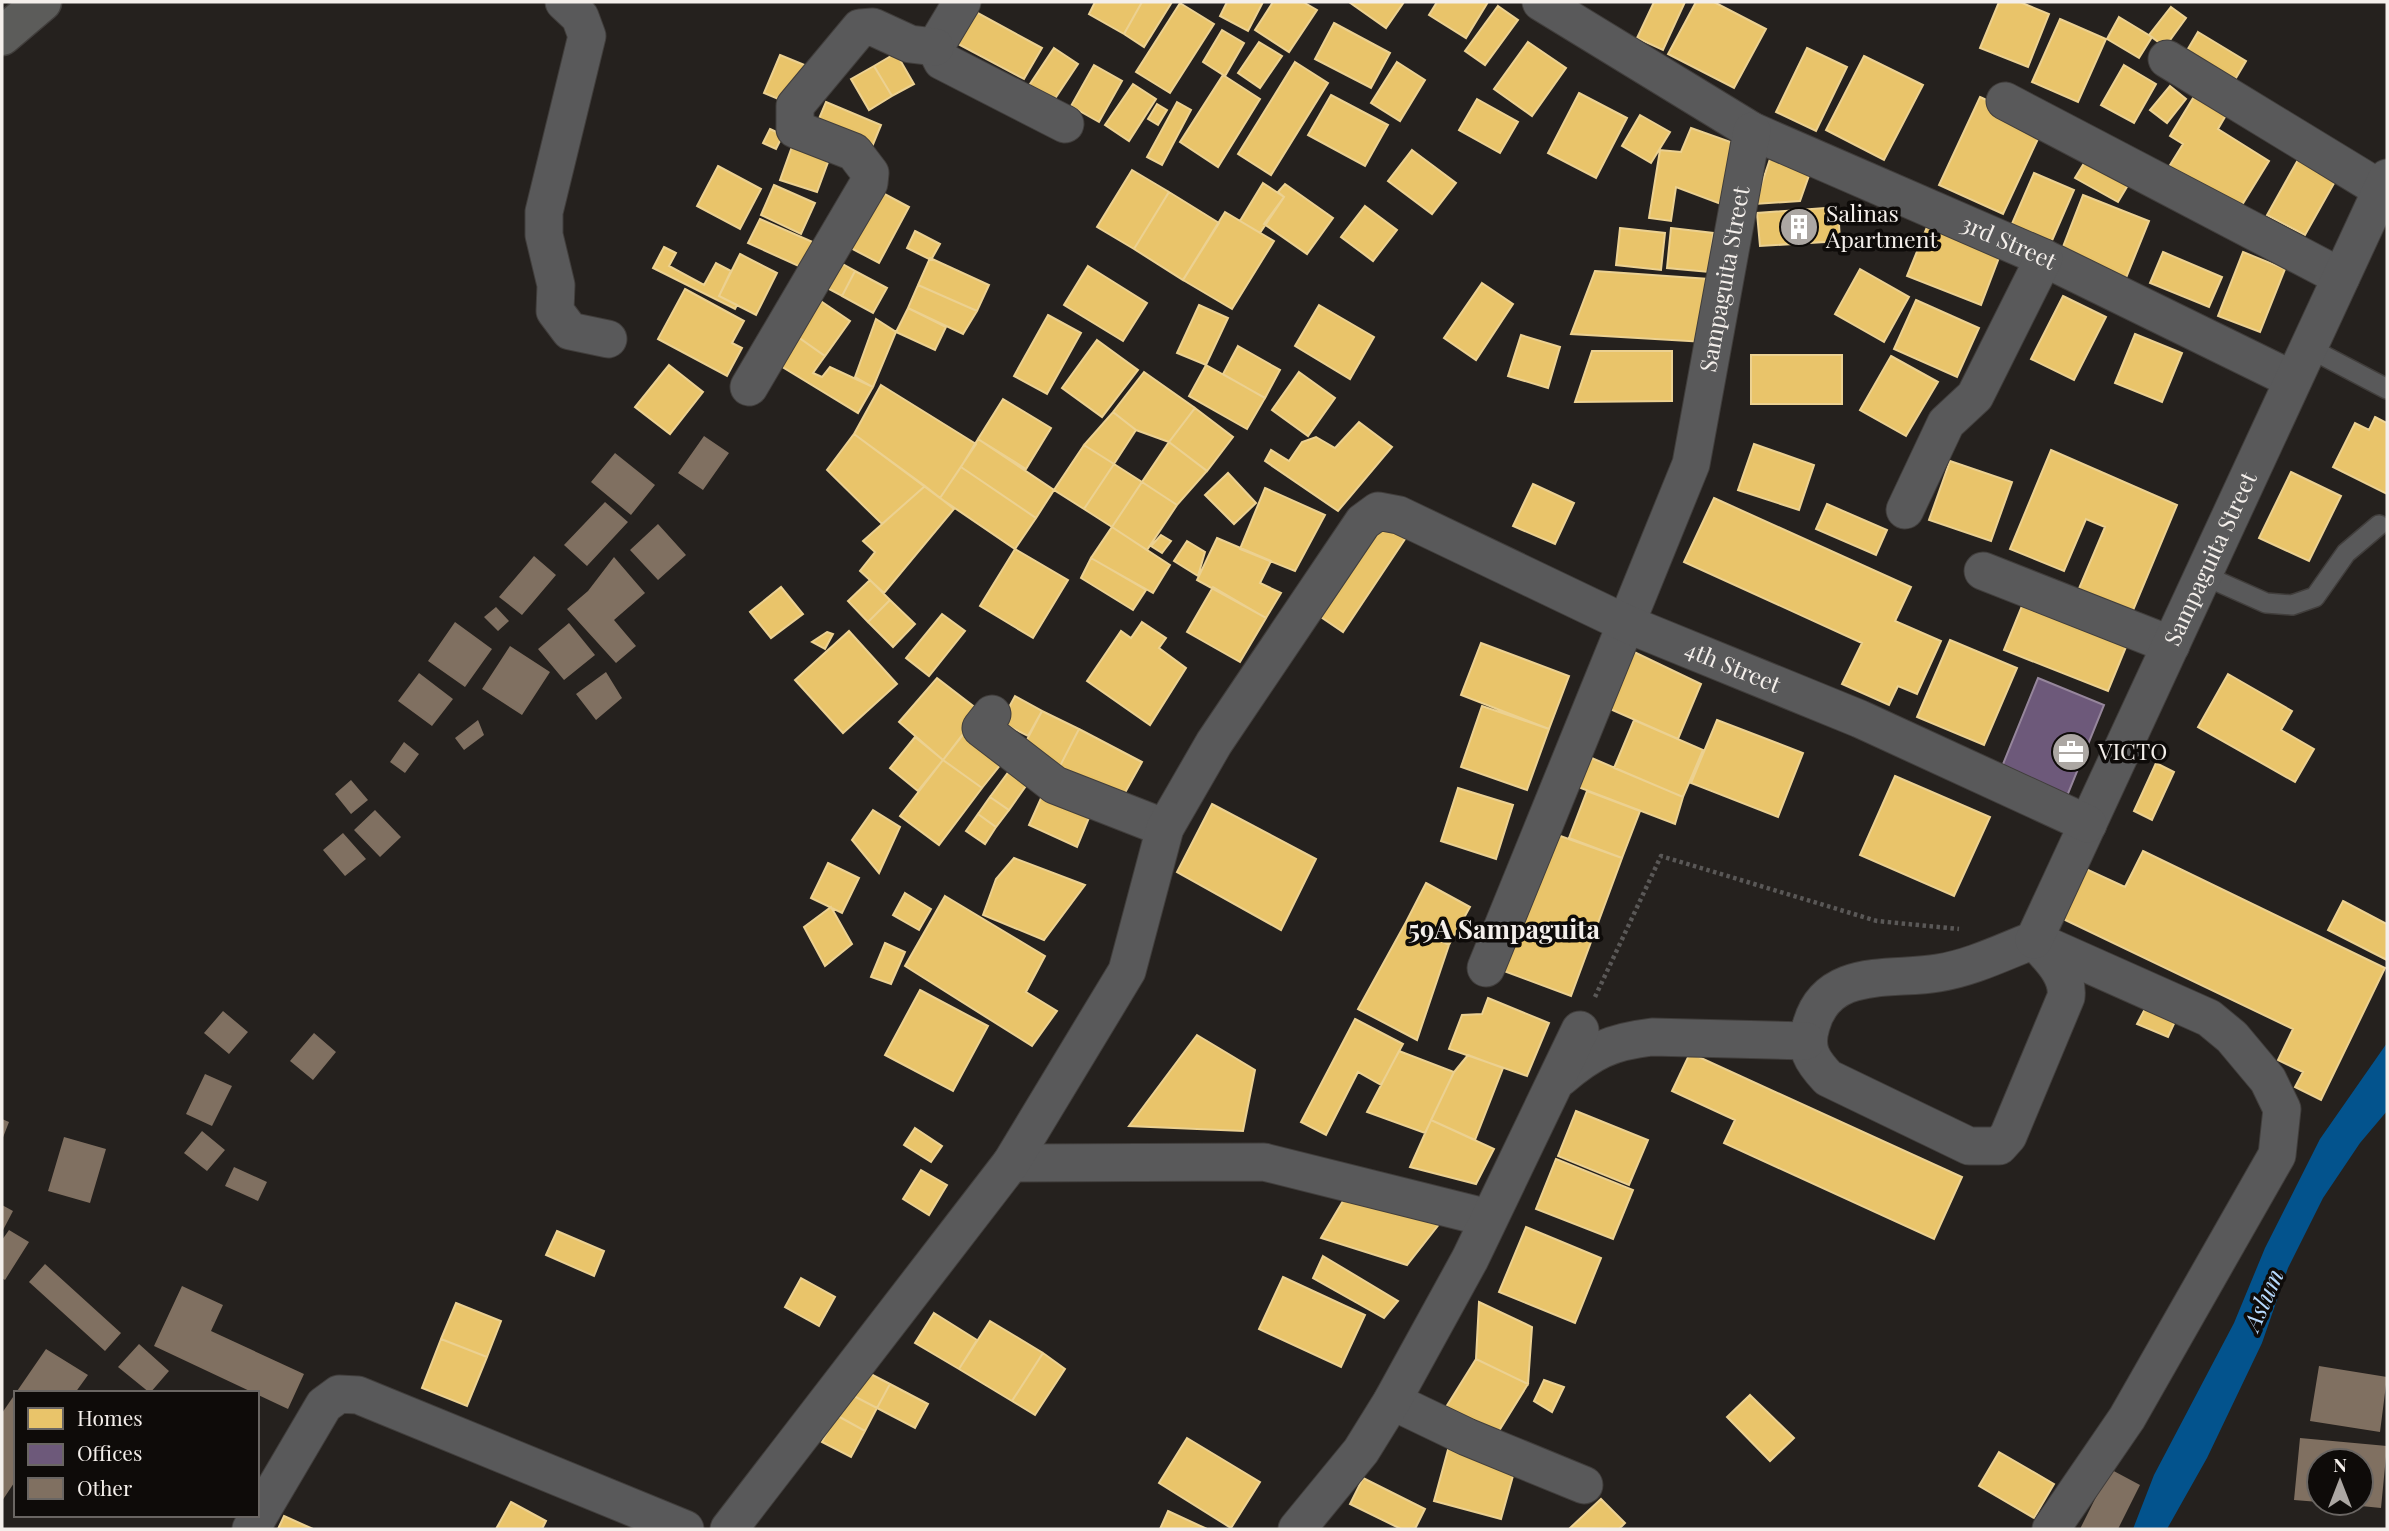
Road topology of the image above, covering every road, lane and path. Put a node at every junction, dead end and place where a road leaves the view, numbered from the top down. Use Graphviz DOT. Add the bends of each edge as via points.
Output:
graph roads {
  1 [pos="42,2"];
  2 [pos="564,2"];
  3 [pos="1541,2"];
  4 [pos="948,24"];
  5 [pos="2,36"];
  6 [pos="2167,59"];
  7 [pos="2005,101"];
  8 [pos="1065,124"];
  9 [pos="1752,131"];
  10 [pos="2384,184"];
  11 [pos="2044,258"];
  12 [pos="2341,277"];
  13 [pos="608,339"];
  14 [pos="2309,348"];
  15 [pos="2293,380"];
  16 [pos="749,387"];
  17 [pos="2387,389"];
  18 [pos="1905,510"];
  19 [pos="2379,525"];
  20 [pos="1983,571"];
  21 [pos="2203,575"];
  22 [pos="1627,624"];
  23 [pos="2171,645"];
  24 [pos="992,714"];
  25 [pos="2088,824"];
  26 [pos="1165,828"];
  27 [pos="1969,930"];
  28 [pos="2034,940"];
  29 [pos="1486,968"];
  30 [pos="2125,980"];
  31 [pos="2066,997"];
  32 [pos="1580,1030"];
  33 [pos="1806,1041"];
  34 [pos="1554,1083"];
  35 [pos="1011,1163"];
  36 [pos="1488,1218"];
  37 [pos="1392,1401"];
  38 [pos="1584,1485"];
  39 [pos="259,1515"];
  40 [pos="685,1529"];
  41 [pos="729,1529"];
  42 [pos="1297,1529"];
  43 [pos="2051,1529"];
  1 -- 5 [label="main road"];
  2 -- 13 [label="street" via="580,17 587,36 544,212 544,235 556,285 555,311 570,331"];
  3 -- 9 [label="street, 3rd Street"];
  4 -- 8 [label="street" via="942,61"];
  4 -- 16 [label="street" via="910,44 873,27 860,28 796,106 796,129 854,152 870,173 869,183"];
  6 -- 10 [label="street"];
  7 -- 12 [label="street"];
  9 -- 11 [label="street, 3rd Street"];
  9 -- 22 [label="street, Sampaguita Street" via="1691,464"];
  10 -- 12 [label="street, Sampaguita Street"];
  11 -- 15 [label="street, 3rd Street"];
  11 -- 18 [label="street" via="1975,396 1946,423"];
  12 -- 14 [label="street, Sampaguita Street"];
  14 -- 15 [label="street, Sampaguita Street"];
  14 -- 17 [label="lane"];
  15 -- 21 [label="street, Sampaguita Street"];
  19 -- 21 [label="lane" via="2346,553 2315,597 2292,605 2266,603"];
  20 -- 23 [label="street"];
  21 -- 23 [label="street, Sampaguita Street"];
  22 -- 25 [label="street, 4th Street" via="1860,719"];
  22 -- 26 [label="street, 4th Street" via="1399,514 1378,511 1363,522 1221,732"];
  22 -- 29 [label="street, Sampaguita Street"];
  23 -- 25 [label="street, Sampaguita Street"];
  24 -- 26 [label="street" via="981,728 1055,785"];
  25 -- 28 [label="street, Sampaguita Street"];
  26 -- 35 [label="street" via="1127,971"];
  27 -- 32 [label="path" via="1877,921 1661,856"];
  28 -- 30 [label="street"];
  28 -- 31 [label="street" via="2060,971"];
  28 -- 33 [label="street" via="1938,974 1875,977 1836,989 1815,1010"];
  30 -- 31 [label="street" via="2092,981"];
  30 -- 43 [label="street" via="2209,1018 2232,1037 2268,1080 2282,1109 2281,1130 2277,1155 2171,1346"];
  31 -- 33 [label="street" via="2008,1136 1999,1146 1985,1149 1969,1146 1828,1078"];
  32 -- 34 [label="street"];
  33 -- 34 [label="street" via="1630,1040 1590,1054"];
  34 -- 36 [label="street"];
  35 -- 36 [label="street" via="1264,1162"];
  35 -- 41 [label="street"];
  36 -- 37 [label="street"];
  37 -- 38 [label="street"];
  37 -- 42 [label="street" via="1361,1451"];
  39 -- 40 [label="street" via="324,1405 340,1394 358,1395"];
}
